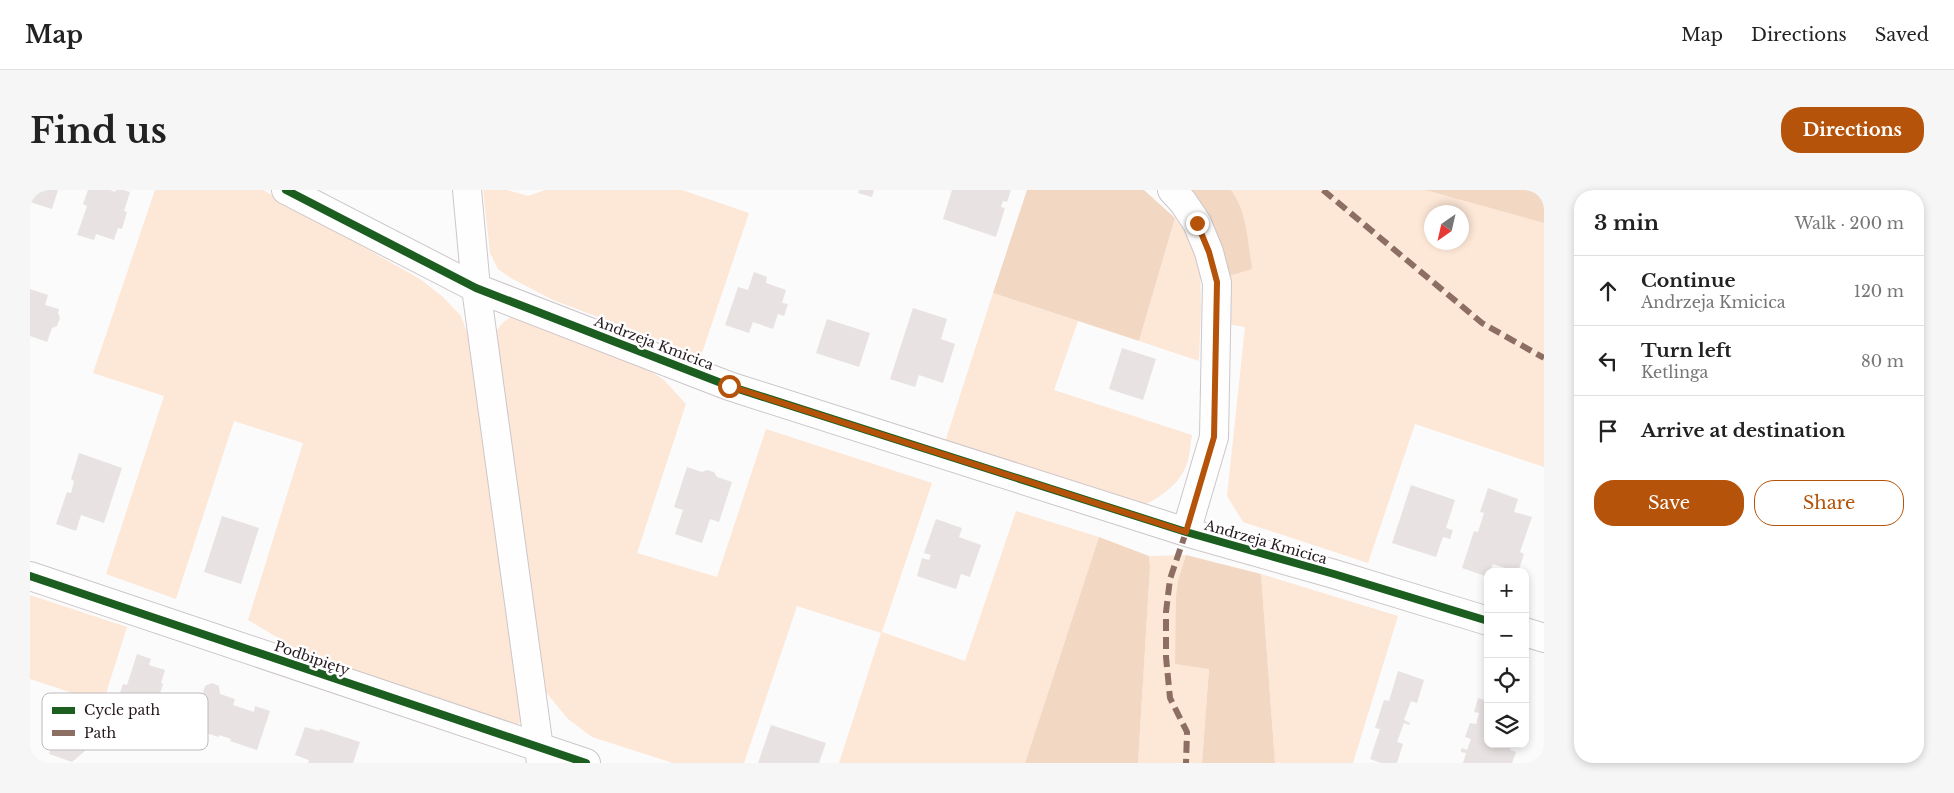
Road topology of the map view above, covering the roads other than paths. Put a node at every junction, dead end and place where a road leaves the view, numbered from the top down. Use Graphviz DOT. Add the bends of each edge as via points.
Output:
graph roads {
  1 [pos="286,190"];
  2 [pos="467,190"];
  3 [pos="1172,190"];
  4 [pos="476,288"];
  5 [pos="1186,532"];
  6 [pos="30,576"];
  7 [pos="1484,620"];
  8 [pos="1529,633"];
  9 [pos="1544,638"];
  10 [pos="540,756"];
  11 [pos="586,763"];
  1 -- 4 [label="street, Andrzeja Kmicica"];
  2 -- 4 [label="street"];
  3 -- 5 [label="street" via="1197,223 1217,282 1214,437"];
  4 -- 5 [label="street, Andrzeja Kmicica" via="729,386"];
  4 -- 10 [label="street"];
  5 -- 7 [label="street, Andrzeja Kmicica"];
  6 -- 10 [label="street, Podbipięty"];
  8 -- 9 [label="street"];
  10 -- 11 [label="street, Podbipięty"];
}
